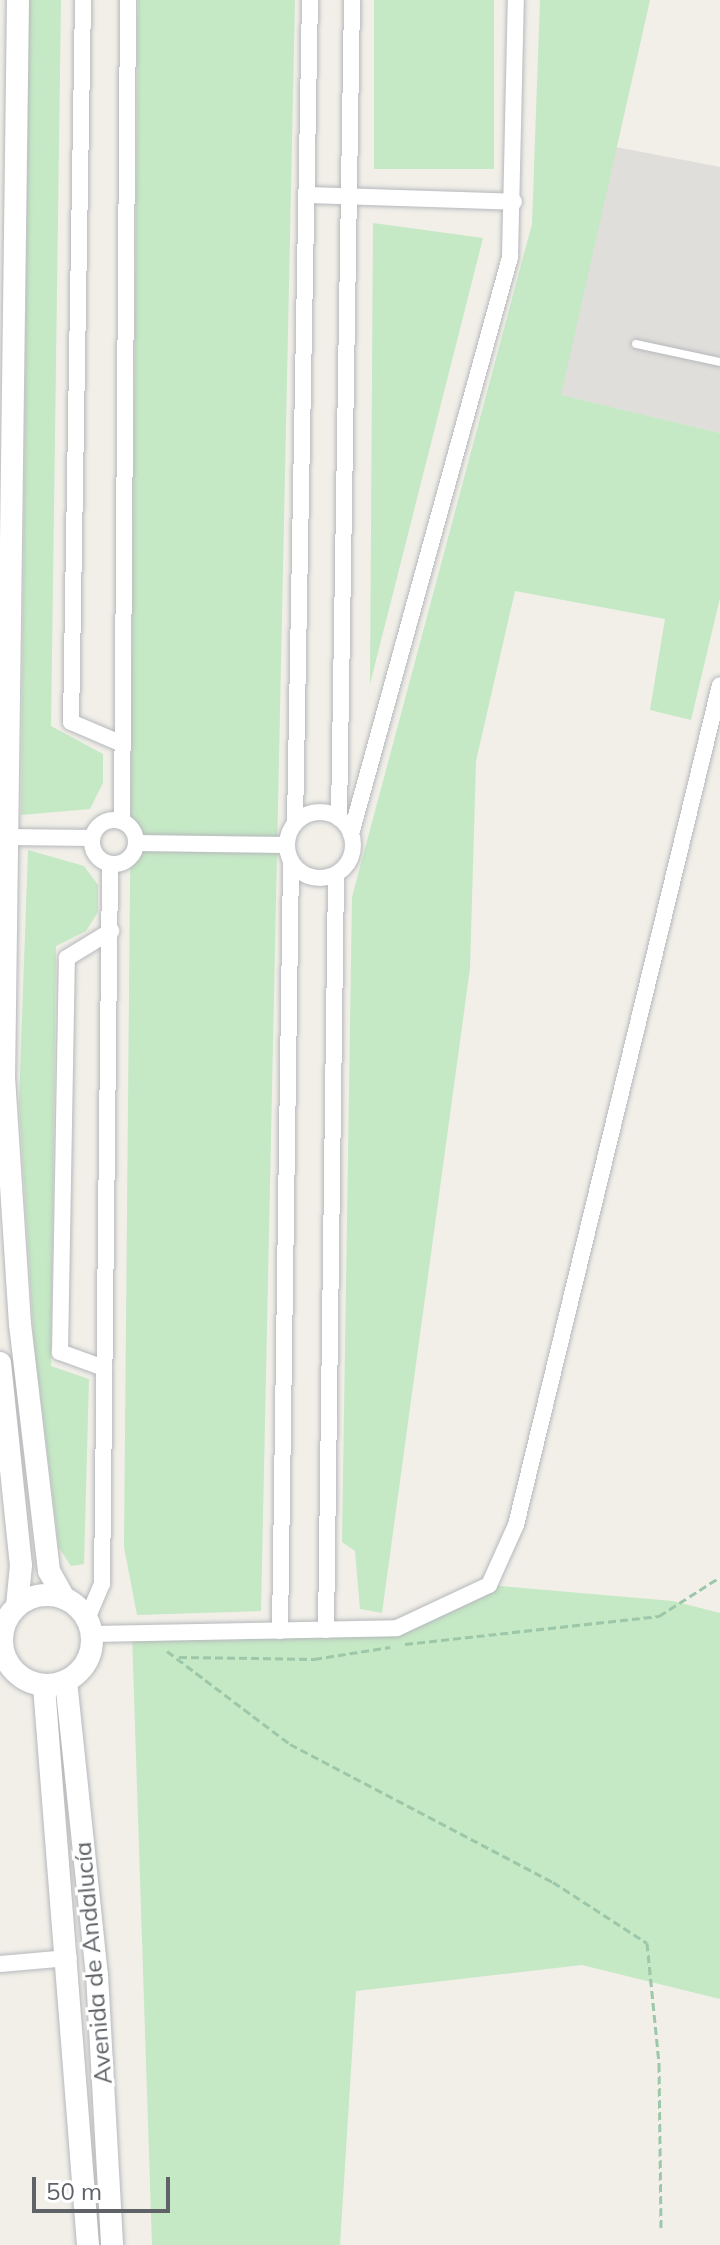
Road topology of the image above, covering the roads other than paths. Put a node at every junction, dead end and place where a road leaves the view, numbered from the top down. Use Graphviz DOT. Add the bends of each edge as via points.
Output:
graph roads {
  1 [pos="18,0"];
  2 [pos="83,0"];
  3 [pos="128,0"];
  4 [pos="310,0"];
  5 [pos="352,0"];
  6 [pos="516,0"];
  7 [pos="308,195"];
  8 [pos="351,197"];
  9 [pos="514,202"];
  10 [pos="636,344"];
  11 [pos="720,362"];
  12 [pos="720,685"];
  13 [pos="120,743"];
  14 [pos="339,818"];
  15 [pos="122,821"];
  16 [pos="295,823"];
  17 [pos="351,834"];
  18 [pos="6,837"];
  19 [pos="92,838"];
  20 [pos="136,843"];
  21 [pos="286,845"];
  22 [pos="291,862"];
  23 [pos="110,864"];
  24 [pos="336,875"];
  25 [pos="111,931"];
  26 [pos="0,1363"];
  27 [pos="104,1368"];
  28 [pos="64,1598"];
  29 [pos="17,1606"];
  30 [pos="90,1627"];
  31 [pos="326,1630"];
  32 [pos="280,1631"];
  33 [pos="1,1649"];
  34 [pos="66,1681"];
  35 [pos="44,1686"];
  36 [pos="69,1958"];
  37 [pos="0,1964"];
  38 [pos="88,2245"];
  39 [pos="112,2245"];
  1 -- 18 [label="street"];
  2 -- 13 [label="street" via="71,722"];
  3 -- 13 [label="street"];
  4 -- 7 [label="street"];
  5 -- 8 [label="street"];
  6 -- 9 [label="street"];
  7 -- 8 [label="street"];
  7 -- 16 [label="street"];
  8 -- 9 [label="street"];
  8 -- 14 [label="street"];
  9 -- 17 [label="street" via="510,257"];
  10 -- 11 [label="lane"];
  12 -- 31 [label="street" via="516,1525 489,1585 397,1628"];
  13 -- 15 [label="street"];
  14 -- 16 [label="street" via="311,813"];
  14 -- 17 [label="street"];
  15 -- 19 [label="street" via="98,826"];
  15 -- 20 [label="street"];
  16 -- 21 [label="street"];
  17 -- 24 [label="street" via="351,858"];
  18 -- 19 [label="street"];
  18 -- 28 [label="street" via="4,1077 20,1324 49,1571"];
  19 -- 23 [label="street" via="96,855"];
  20 -- 21 [label="street"];
  20 -- 23 [label="street" via="129,858"];
  21 -- 22 [label="street"];
  22 -- 24 [label="street" via="313,878"];
  22 -- 32 [label="street"];
  23 -- 25 [label="street"];
  24 -- 31 [label="street"];
  25 -- 27 [label="street"];
  25 -- 27 [label="street" via="67,958 60,1336 60,1352"];
  26 -- 29 [label="street" via="21,1565"];
  27 -- 30 [label="street" via="102,1597"];
  28 -- 29 [label="street" via="39,1595"];
  28 -- 30 [label="street"];
  29 -- 33 [label="street"];
  30 -- 32 [label="street" via="132,1634"];
  30 -- 34 [label="street" via="87,1662"];
  31 -- 32 [label="street"];
  33 -- 35 [label="street" via="17,1674"];
  34 -- 35 [label="street"];
  34 -- 39 [label="street, Avenida de Andalucía" via="97,1975"];
  35 -- 36 [label="street, Avenida de Andalucía"];
  36 -- 37 [label="street"];
  36 -- 38 [label="street, Avenida de Andalucía"];
}
